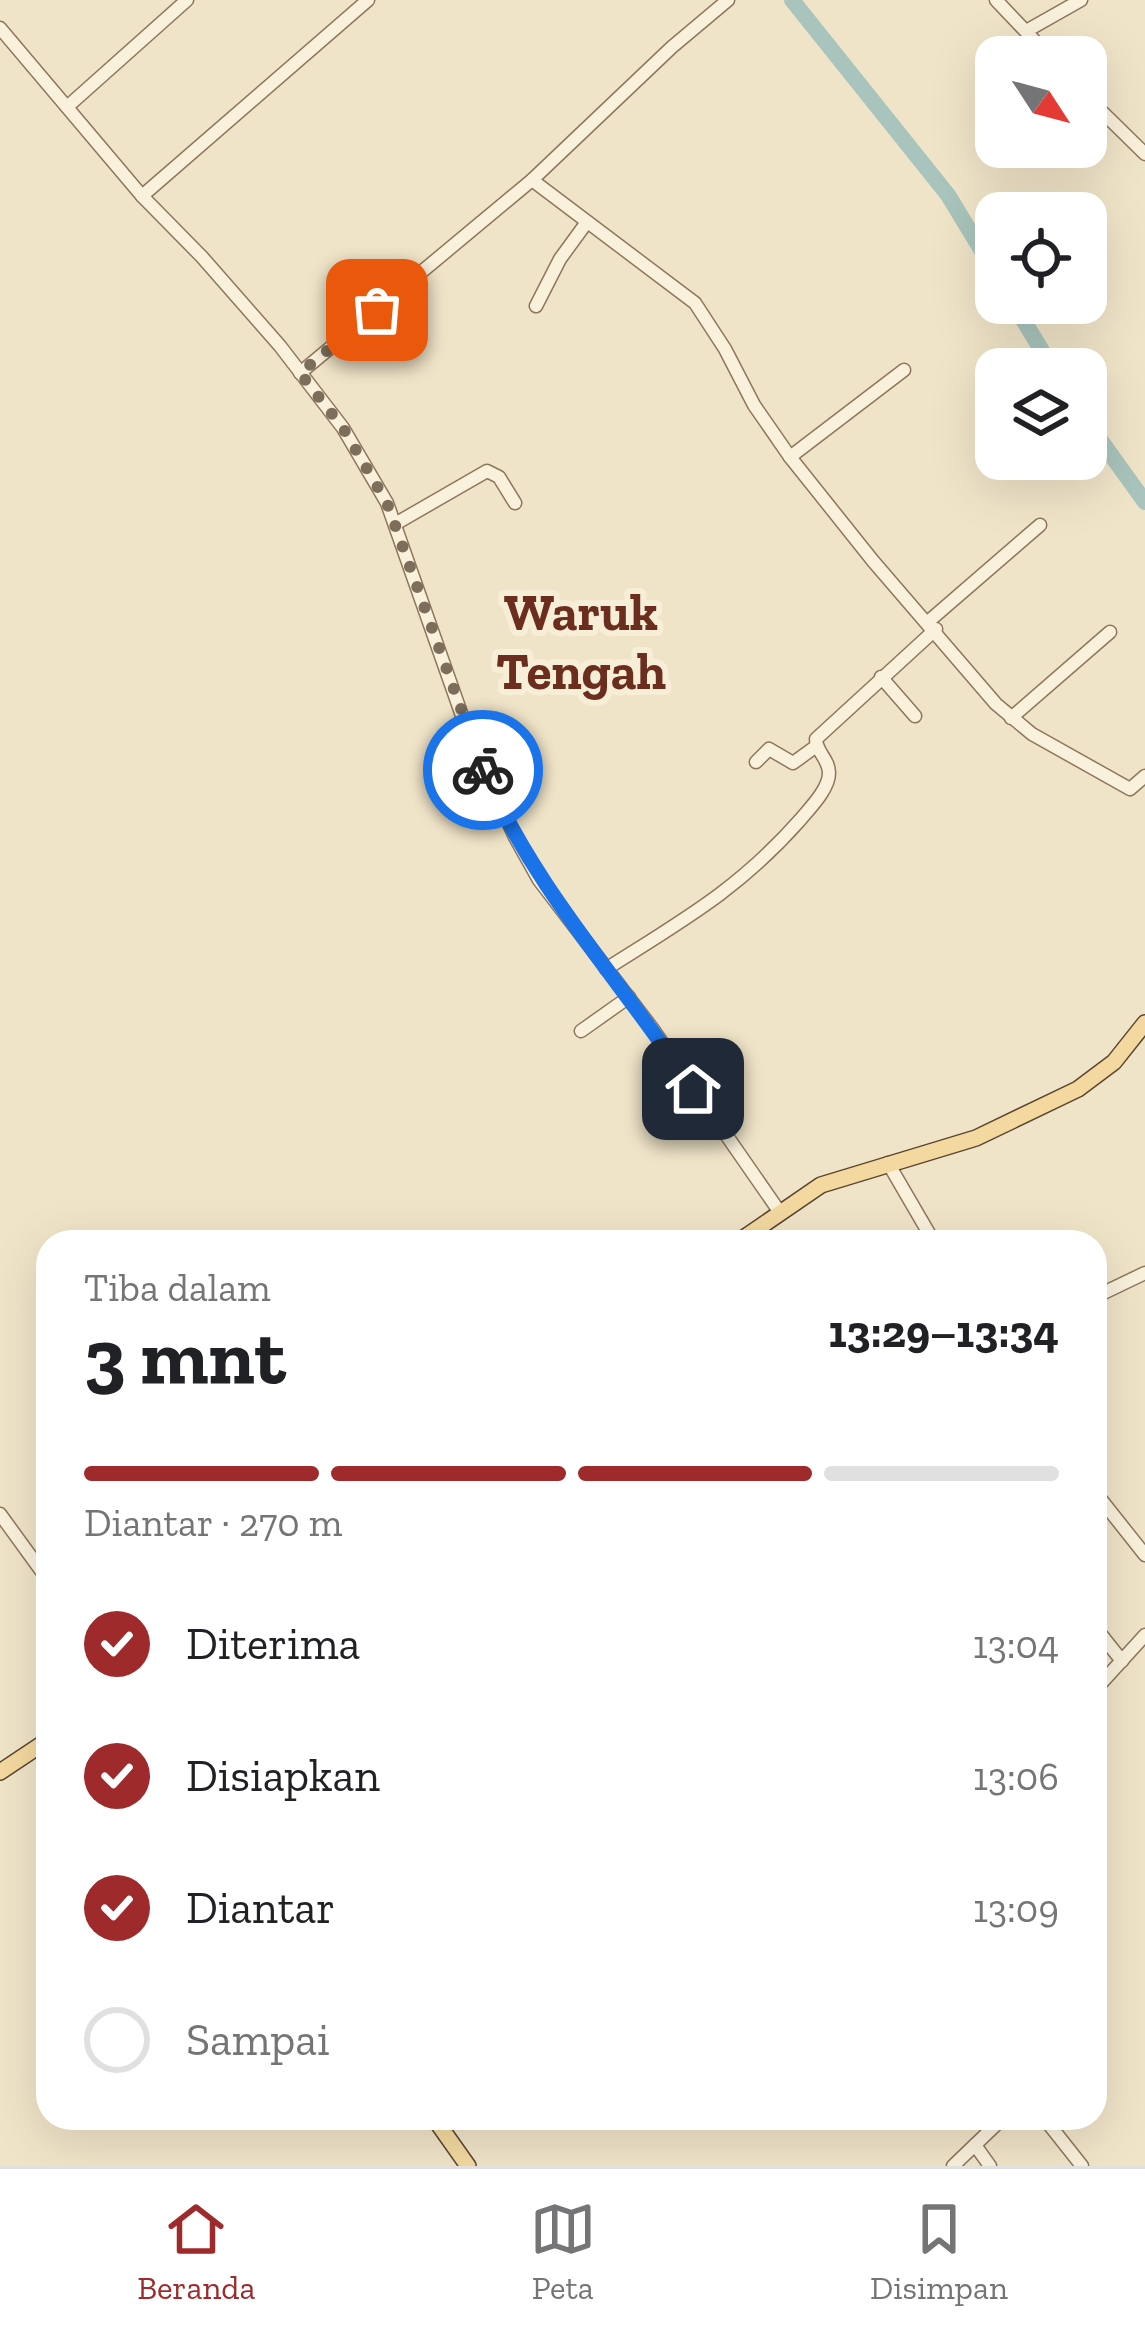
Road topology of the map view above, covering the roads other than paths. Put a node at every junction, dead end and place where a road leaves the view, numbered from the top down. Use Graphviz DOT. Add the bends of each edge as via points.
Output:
graph roads {
  1 [pos="187,0"];
  2 [pos="368,0"];
  3 [pos="728,0"];
  4 [pos="996,0"];
  5 [pos="1081,0"];
  6 [pos="0,28"];
  7 [pos="1028,30"];
  8 [pos="1033,36"];
  9 [pos="67,106"];
  10 [pos="1107,117"];
  11 [pos="1145,154"];
  12 [pos="532,180"];
  13 [pos="142,196"];
  14 [pos="586,222"];
  15 [pos="536,306"];
  16 [pos="904,370"];
  17 [pos="300,373"];
  18 [pos="790,457"];
  19 [pos="515,503"];
  20 [pos="395,524"];
  21 [pos="1040,525"];
  22 [pos="932,625"];
  23 [pos="1110,632"];
  24 [pos="880,677"];
  25 [pos="915,716"];
  26 [pos="1011,718"];
  27 [pos="815,748"];
  28 [pos="756,762"];
  29 [pos="1145,776"];
  30 [pos="606,969"];
  31 [pos="629,997"];
  32 [pos="1145,1023"];
  33 [pos="581,1031"];
  34 [pos="888,1163"];
  35 [pos="779,1211"];
  36 [pos="754,1230"];
  37 [pos="927,1230"];
  38 [pos="1145,1273"];
  39 [pos="1107,1291"];
  40 [pos="1107,1507"];
  41 [pos="0,1514"];
  42 [pos="1145,1555"];
  43 [pos="36,1564"];
  44 [pos="1145,1635"];
  45 [pos="1107,1642"];
  46 [pos="1122,1661"];
  47 [pos="1107,1677"];
  48 [pos="36,1748"];
  49 [pos="0,1772"];
  50 [pos="442,2130"];
  51 [pos="991,2130"];
  52 [pos="1054,2130"];
  53 [pos="975,2145"];
  54 [pos="468,2166"];
  55 [pos="953,2166"];
  56 [pos="990,2166"];
  57 [pos="1082,2166"];
  1 -- 9 [label="street"];
  2 -- 13 [label="street"];
  3 -- 12 [label="street"];
  4 -- 7 [label="street"];
  5 -- 7 [label="street"];
  6 -- 9 [label="street"];
  7 -- 8 [label="street"];
  9 -- 13 [label="street"];
  10 -- 11 [label="street"];
  12 -- 14 [label="street"];
  12 -- 17 [label="street"];
  13 -- 17 [label="street"];
  14 -- 15 [label="street"];
  14 -- 18 [label="street" via="694,303"];
  16 -- 18 [label="street"];
  17 -- 20 [label="street" via="343,428"];
  18 -- 22 [label="street"];
  19 -- 20 [label="street" via="487,471"];
  20 -- 30 [label="street" via="499,805 539,880"];
  21 -- 22 [label="street"];
  22 -- 24 [label="street"];
  22 -- 26 [label="street"];
  23 -- 26 [label="street"];
  24 -- 25 [label="street"];
  24 -- 27 [label="street"];
  26 -- 29 [label="street" via="1124,786 1133,789"];
  27 -- 28 [label="street" via="793,763 770,748"];
  27 -- 30 [label="street" via="829,776 785,839 720,896"];
  30 -- 31 [label="street"];
  31 -- 33 [label="street"];
  31 -- 35 [label="street"];
  32 -- 34 [label="main road" via="1114,1062 1078,1089 976,1138"];
  34 -- 35 [label="main road" via="821,1185"];
  34 -- 37 [label="street"];
  35 -- 36 [label="main road"];
  38 -- 39 [label="street"];
  40 -- 42 [label="street"];
  41 -- 43 [label="street"];
  44 -- 46 [label="street"];
  45 -- 46 [label="street"];
  46 -- 47 [label="street"];
  48 -- 49 [label="main road"];
  50 -- 54 [label="main road"];
  51 -- 53 [label="street"];
  52 -- 57 [label="street"];
  53 -- 55 [label="street"];
  53 -- 56 [label="street"];
}
